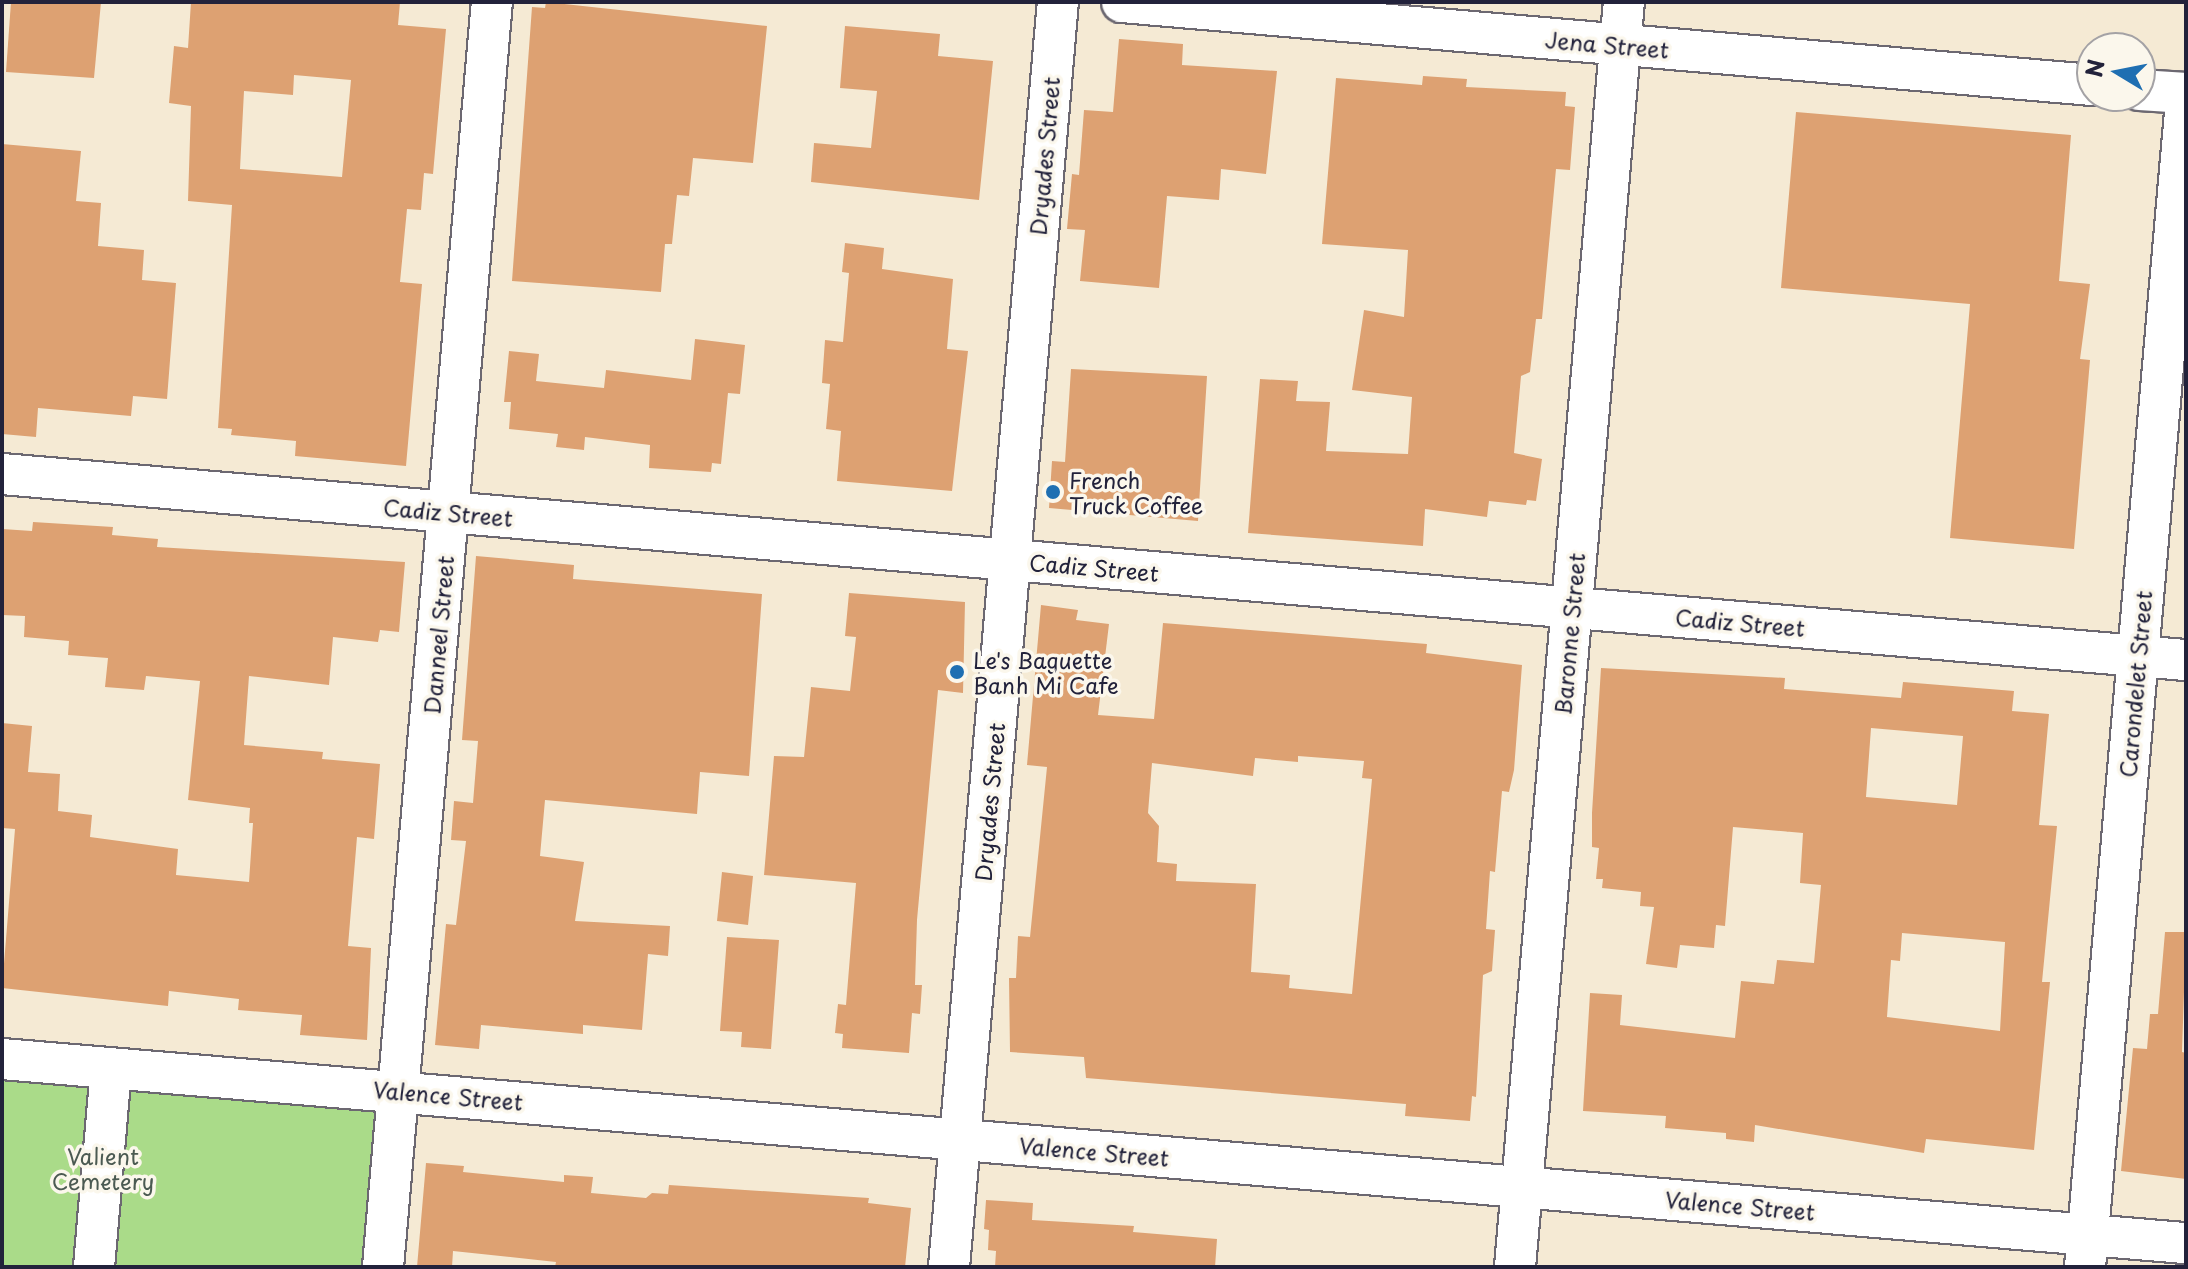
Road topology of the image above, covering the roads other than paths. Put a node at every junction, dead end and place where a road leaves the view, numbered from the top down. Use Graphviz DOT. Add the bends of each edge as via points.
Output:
graph roads {
  1 [pos="492,2"];
  2 [pos="1058,2"];
  3 [pos="1122,2"];
  4 [pos="1624,2"];
  5 [pos="1620,45"];
  6 [pos="2076,84"];
  7 [pos="2156,91"];
  8 [pos="2186,93"];
  9 [pos="2186,100"];
  10 [pos="2,474"];
  11 [pos="448,512"];
  12 [pos="1010,560"];
  13 [pos="1572,608"];
  14 [pos="2138,656"];
  15 [pos="2186,660"];
  16 [pos="2,1059"];
  17 [pos="111,1069"];
  18 [pos="398,1091"];
  19 [pos="960,1139"];
  20 [pos="1522,1187"];
  21 [pos="2186,1243"];
  22 [pos="2086,1251"];
  23 [pos="94,1267"];
  24 [pos="383,1267"];
  25 [pos="949,1267"];
  26 [pos="1515,1267"];
  1 -- 11 [label="street, Danneel Street"];
  2 -- 12 [label="street, Dryades Street"];
  3 -- 5 [label="street, Jena Street"];
  4 -- 5 [label="street, Baronne Street"];
  5 -- 6 [label="street, Jena Street"];
  5 -- 13 [label="street, Baronne Street"];
  7 -- 8 [label="street"];
  9 -- 14 [label="street, Carondelet Street"];
  10 -- 11 [label="street, Cadiz Street"];
  11 -- 12 [label="street, Cadiz Street"];
  11 -- 18 [label="street, Danneel Street"];
  12 -- 13 [label="street, Cadiz Street"];
  12 -- 19 [label="street, Dryades Street"];
  13 -- 14 [label="street, Cadiz Street"];
  13 -- 20 [label="street, Baronne Street"];
  14 -- 15 [label="street, Cadiz Street"];
  14 -- 22 [label="street, Carondelet Street"];
  16 -- 17 [label="street, Valence Street"];
  17 -- 18 [label="street, Valence Street"];
  17 -- 23 [label="street"];
  18 -- 19 [label="street, Valence Street"];
  18 -- 24 [label="street, Danneel Street"];
  19 -- 20 [label="street, Valence Street"];
  19 -- 25 [label="street, Dryades Street"];
  20 -- 22 [label="street, Valence Street"];
  20 -- 26 [label="street, Baronne Street"];
  21 -- 22 [label="street, Valence Street"];
}
